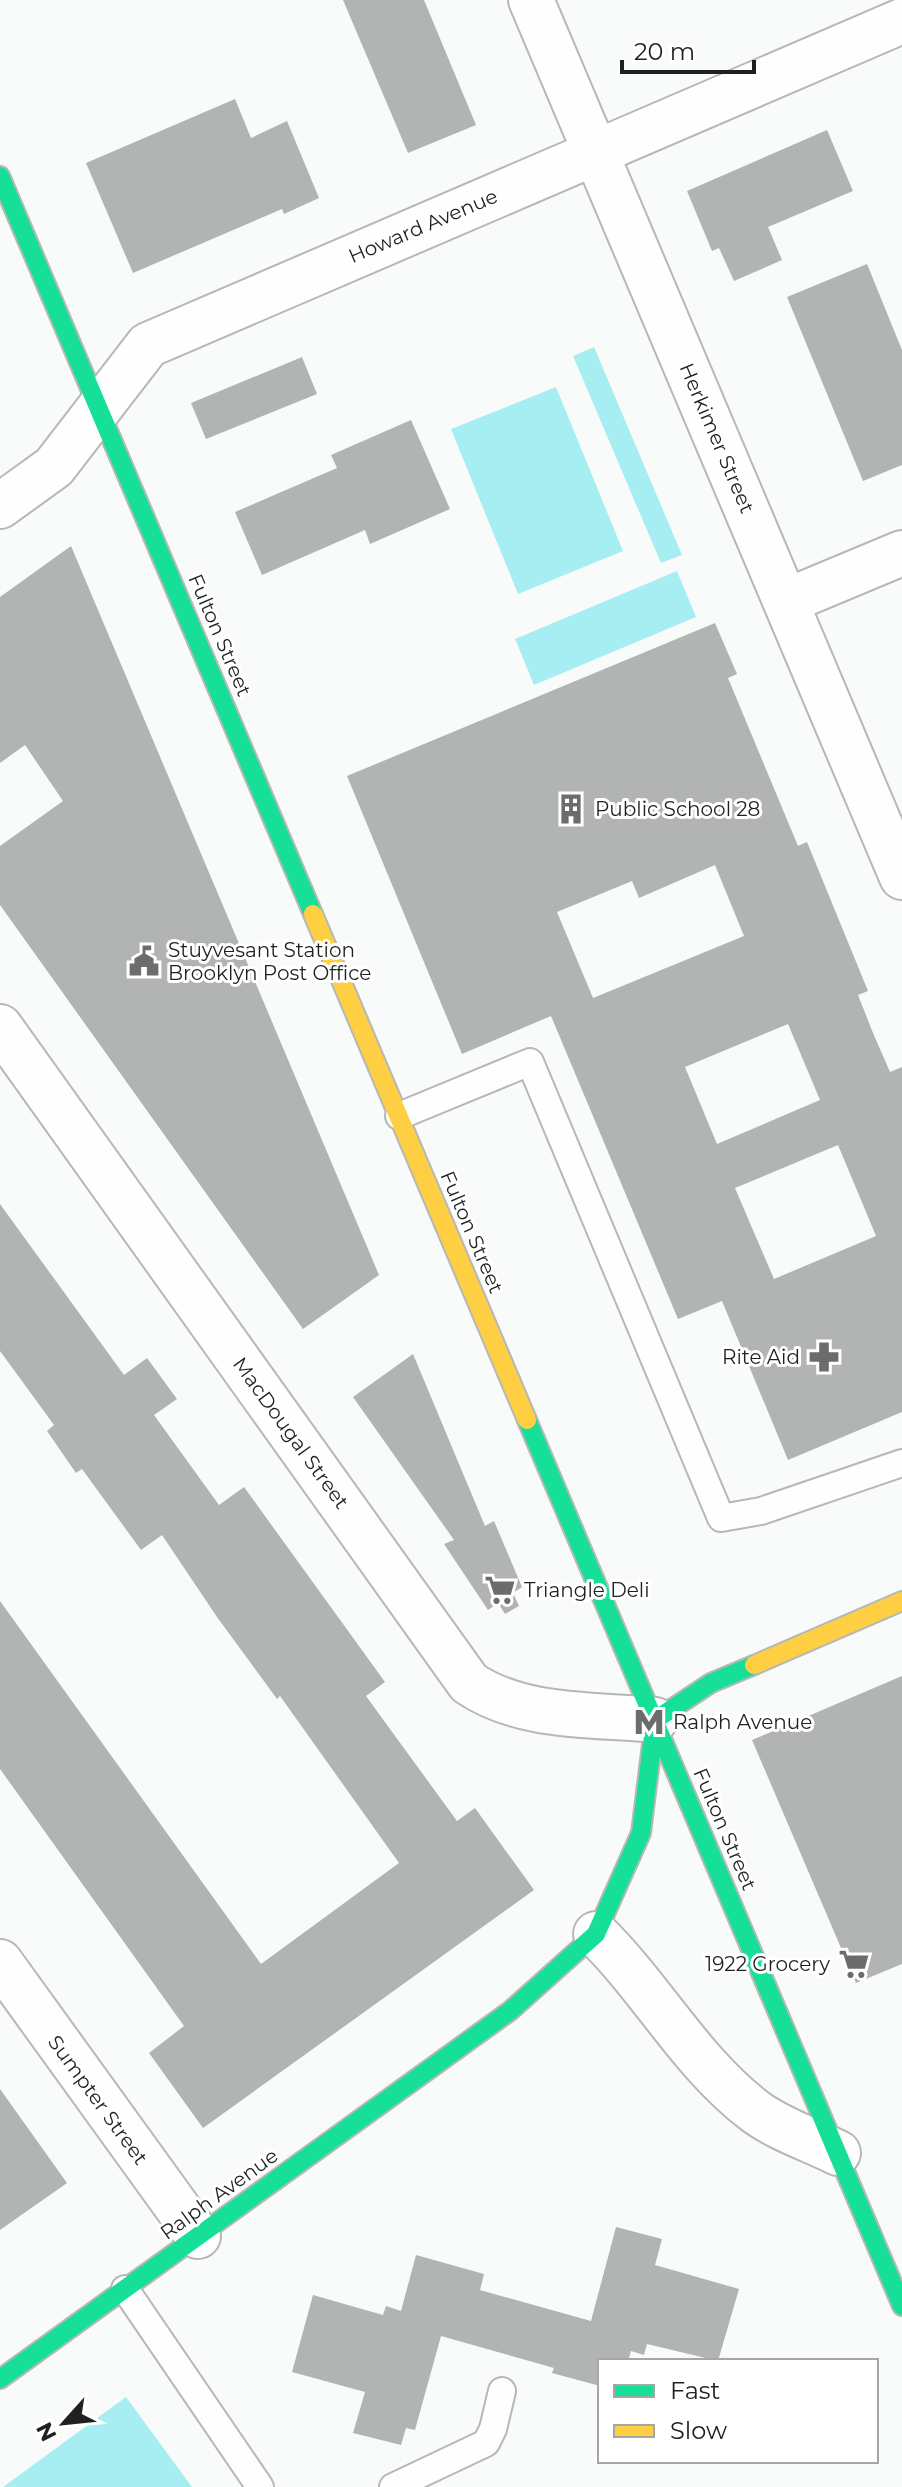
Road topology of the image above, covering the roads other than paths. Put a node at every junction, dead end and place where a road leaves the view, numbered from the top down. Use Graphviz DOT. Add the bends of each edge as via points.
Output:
graph roads {
  1 [pos="531,0"];
  2 [pos="902,21"];
  3 [pos="595,152"];
  4 [pos="0,176"];
  5 [pos="100,407"];
  6 [pos="0,506"];
  7 [pos="902,553"];
  8 [pos="787,601"];
  9 [pos="902,877"];
  10 [pos="0,1027"];
  11 [pos="399,1116"];
  12 [pos="902,1463"];
  13 [pos="902,1601"];
  14 [pos="655,1720"];
  15 [pos="596,1934"];
  16 [pos="0,1962"];
  17 [pos="838,2153"];
  18 [pos="198,2236"];
  19 [pos="125,2289"];
  20 [pos="902,2306"];
  21 [pos="0,2379"];
  22 [pos="502,2391"];
  23 [pos="260,2487"];
  24 [pos="393,2487"];
  1 -- 3 [label="street, Herkimer Street"];
  2 -- 3 [label="street, Howard Avenue"];
  3 -- 5 [label="street, Howard Avenue" via="148,345"];
  3 -- 8 [label="street, Herkimer Street"];
  4 -- 5 [label="main road, Fulton Street"];
  5 -- 6 [label="street, Howard Avenue" via="54,467"];
  5 -- 11 [label="main road, Fulton Street"];
  7 -- 8 [label="street"];
  8 -- 9 [label="street, Herkimer Street"];
  10 -- 14 [label="street, MacDougal Street" via="469,1683 514,1706"];
  11 -- 12 [label="lane" via="530,1062 721,1518 761,1511"];
  11 -- 14 [label="main road, Fulton Street"];
  13 -- 14 [label="main road" via="711,1683"];
  14 -- 15 [label="main road, Ralph Avenue" via="641,1833"];
  14 -- 17 [label="main road, Fulton Street"];
  15 -- 17 [label="street" via="632,1969 709,2071 757,2113"];
  15 -- 18 [label="main road, Ralph Avenue" via="510,2011"];
  16 -- 18 [label="street, Sumpter Street"];
  17 -- 20 [label="main road, Fulton Street"];
  18 -- 19 [label="main road, Ralph Avenue"];
  19 -- 21 [label="main road, Ralph Avenue"];
  19 -- 23 [label="lane"];
  22 -- 24 [label="lane" via="486,2443"];
}
